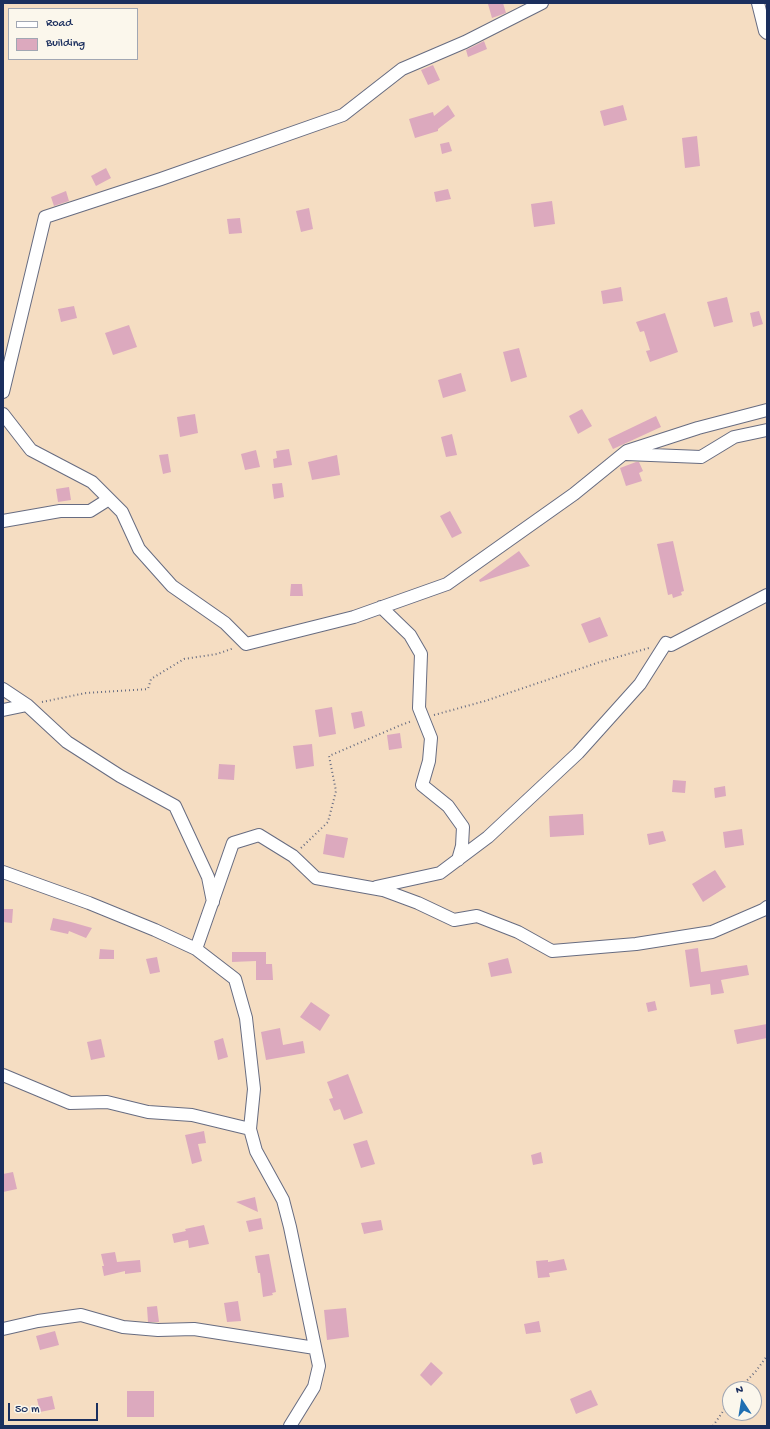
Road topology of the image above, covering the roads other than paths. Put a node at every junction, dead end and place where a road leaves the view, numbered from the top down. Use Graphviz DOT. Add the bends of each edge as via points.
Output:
graph roads {
  1 [pos="542,3"];
  2 [pos="758,3"];
  3 [pos="767,33"];
  4 [pos="3,392"];
  5 [pos="767,410"];
  6 [pos="3,414"];
  7 [pos="767,430"];
  8 [pos="623,454"];
  9 [pos="109,499"];
  10 [pos="3,521"];
  11 [pos="767,595"];
  12 [pos="381,607"];
  13 [pos="3,689"];
  14 [pos="27,705"];
  15 [pos="3,710"];
  16 [pos="458,860"];
  17 [pos="3,872"];
  18 [pos="372,888"];
  19 [pos="213,902"];
  20 [pos="767,907"];
  21 [pos="196,949"];
  22 [pos="3,1075"];
  23 [pos="250,1129"];
  24 [pos="3,1329"];
  25 [pos="315,1348"];
  26 [pos="290,1426"];
  1 -- 4 [label="street" via="465,42 402,69 343,115 161,180 45,217"];
  2 -- 3 [label="street"];
  5 -- 8 [label="street" via="698,428"];
  6 -- 9 [label="street" via="31,450 92,482"];
  7 -- 8 [label="street" via="734,437 701,457"];
  8 -- 12 [label="street" via="574,494 447,584"];
  9 -- 10 [label="street" via="90,511 60,511"];
  9 -- 12 [label="street" via="122,512 139,549 172,586 225,623 246,644 354,617"];
  11 -- 16 [label="street" via="671,645 666,643 640,684 578,753 488,837"];
  12 -- 16 [label="street" via="410,635 421,654 419,708 431,738 429,761 422,785 448,806 463,827"];
  13 -- 14 [label="street"];
  14 -- 15 [label="street"];
  14 -- 19 [label="street" via="68,742 120,776 175,806 208,877"];
  16 -- 18 [label="street" via="440,873"];
  17 -- 21 [label="street" via="89,903"];
  18 -- 19 [label="street" via="316,878 293,856 259,835 233,843"];
  18 -- 20 [label="street" via="418,902 454,920 477,916 518,932 552,951 636,944 712,932"];
  19 -- 21 [label="street"];
  21 -- 23 [label="street" via="235,980 246,1018 254,1089"];
  22 -- 23 [label="street" via="70,1103 108,1102 148,1112 192,1115"];
  23 -- 25 [label="street" via="256,1151 283,1200"];
  24 -- 25 [label="street" via="81,1315 123,1327 158,1330 194,1329"];
  25 -- 26 [label="street" via="319,1366 314,1387"];
}
